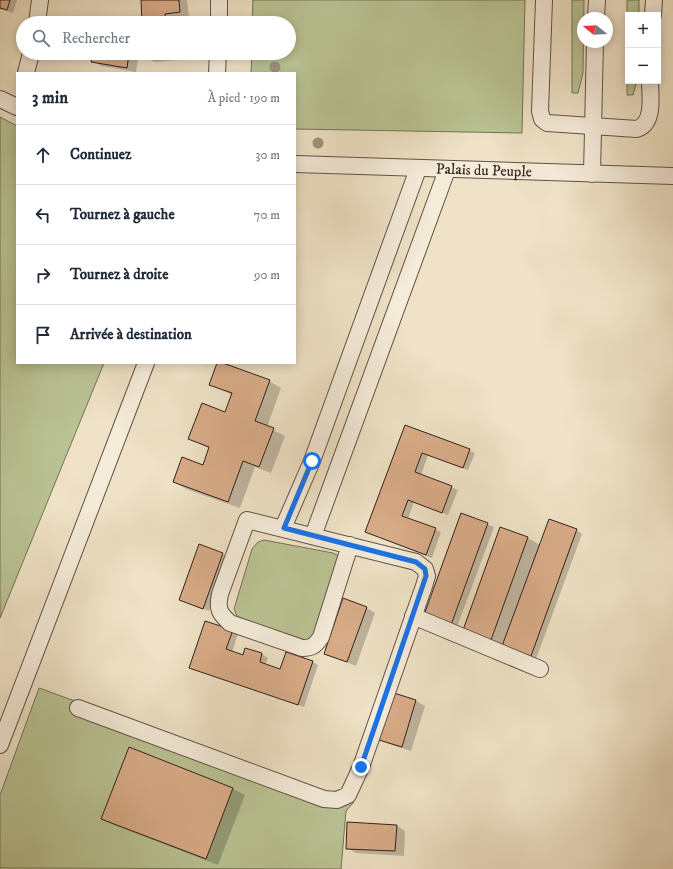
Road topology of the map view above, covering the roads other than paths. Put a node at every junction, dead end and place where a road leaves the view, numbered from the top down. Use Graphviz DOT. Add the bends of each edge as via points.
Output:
graph roads {
  1 [pos="40,0"];
  2 [pos="219,0"];
  3 [pos="544,0"];
  4 [pos="597,0"];
  5 [pos="654,0"];
  6 [pos="596,12"];
  7 [pos="653,12"];
  8 [pos="38,16"];
  9 [pos="219,16"];
  10 [pos="595,48"];
  11 [pos="29,60"];
  12 [pos="218,60"];
  13 [pos="26,72"];
  14 [pos="218,72"];
  15 [pos="650,84"];
  16 [pos="0,99"];
  17 [pos="16,107"];
  18 [pos="593,126"];
  19 [pos="296,164"];
  20 [pos="418,169"];
  21 [pos="447,170"];
  22 [pos="592,174"];
  23 [pos="673,176"];
  24 [pos="146,364"];
  25 [pos="284,528"];
  26 [pos="313,536"];
  27 [pos="350,545"];
  28 [pos="413,616"];
  29 [pos="540,669"];
  30 [pos="78,708"];
  31 [pos="0,745"];
  1 -- 8 [label="street"];
  2 -- 9 [label="street"];
  3 -- 18 [label="street" via="540,111 542,119 554,124"];
  4 -- 6 [label="street"];
  5 -- 7 [label="street"];
  10 -- 18 [label="street"];
  11 -- 13 [label="street"];
  12 -- 14 [label="street"];
  15 -- 18 [label="street" via="649,114 643,127 637,129"];
  16 -- 17 [label="street"];
  18 -- 22 [label="street"];
  19 -- 20 [label="street, Palais du Peuple"];
  20 -- 21 [label="street, Palais du Peuple"];
  20 -- 25 [label="street" via="312,461"];
  21 -- 22 [label="street, Palais du Peuple"];
  21 -- 26 [label="street"];
  22 -- 23 [label="street, Palais du Peuple"];
  24 -- 31 [label="street"];
  25 -- 26 [label="street"];
  25 -- 27 [label="street" via="247,520 220,594 218,607 222,616 230,623 302,648 316,645 321,637"];
  26 -- 27 [label="street"];
  27 -- 28 [label="street" via="421,565 426,576"];
  28 -- 29 [label="street"];
  28 -- 30 [label="street" via="355,782 348,795 337,800 324,799"];
}
